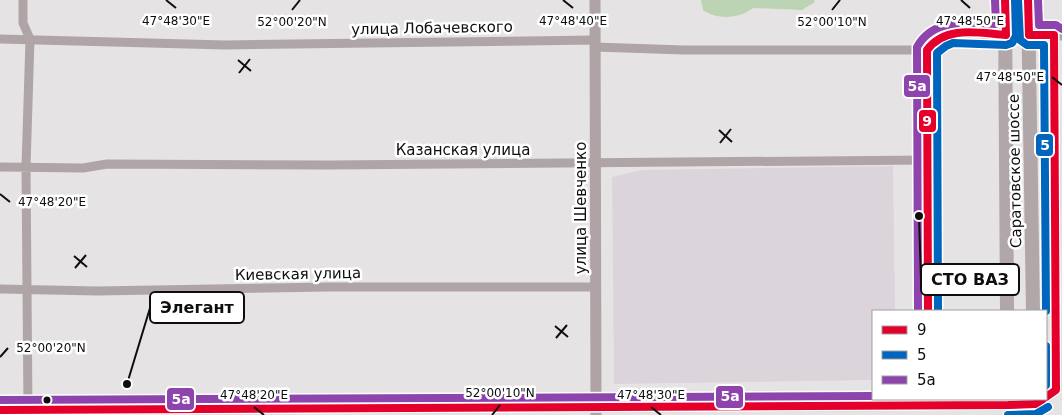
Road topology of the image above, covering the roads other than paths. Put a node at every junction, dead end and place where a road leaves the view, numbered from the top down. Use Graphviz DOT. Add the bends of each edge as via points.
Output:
graph roads {
  1 [pos="23,0"];
  2 [pos="595,0"];
  3 [pos="1005,0"];
  4 [pos="1028,0"];
  5 [pos="23,23"];
  6 [pos="1006,35"];
  7 [pos="1029,35"];
  8 [pos="1058,35"];
  9 [pos="30,38"];
  10 [pos="0,39"];
  11 [pos="14,39"];
  12 [pos="595,43"];
  13 [pos="926,50"];
  14 [pos="927,160"];
  15 [pos="596,163"];
  16 [pos="0,167"];
  17 [pos="26,167"];
  18 [pos="596,287"];
  19 [pos="0,289"];
  20 [pos="28,289"];
  21 [pos="928,310"];
  22 [pos="1008,310"];
  23 [pos="1034,310"];
  24 [pos="1046,310"];
  25 [pos="1042,401"];
  26 [pos="929,402"];
  27 [pos="1008,406"];
  28 [pos="0,410"];
  29 [pos="28,410"];
  30 [pos="596,410"];
  1 -- 5 [label="street"];
  2 -- 12 [label="main road, улица Шевченко"];
  3 -- 6 [label="main road, Саратовское шоссе"];
  4 -- 7 [label="main road, Саратовское шоссе"];
  5 -- 9 [label="street"];
  5 -- 11 [label="street"];
  6 -- 7 [label="main road"];
  6 -- 13 [label="main road" via="939,36"];
  6 -- 22 [label="main road, Саратовское шоссе"];
  7 -- 8 [label="main road"];
  7 -- 23 [label="main road, Саратовское шоссе"];
  8 -- 24 [label="main road"];
  9 -- 11 [label="street, улица Лобачевского"];
  9 -- 12 [label="street, улица Лобачевского" via="98,43 224,45"];
  9 -- 17 [label="street"];
  10 -- 11 [label="street, улица Лобачевского"];
  12 -- 13 [label="street, улица Лобачевского"];
  12 -- 15 [label="main road, улица Шевченко"];
  13 -- 14 [label="main road"];
  14 -- 15 [label="street, Казанская улица"];
  14 -- 21 [label="main road"];
  15 -- 17 [label="street, Казанская улица"];
  15 -- 18 [label="main road, улица Шевченко"];
  16 -- 17 [label="street, Казанская улица"];
  17 -- 20 [label="street"];
  18 -- 20 [label="street, Киевская улица"];
  18 -- 30 [label="main road, улица Шевченко"];
  19 -- 20 [label="street, Киевская улица"];
  20 -- 29 [label="street"];
  25 -- 27 [label="main road"];
  26 -- 27 [label="main road"];
  26 -- 30 [label="main road"];
  28 -- 29 [label="main road"];
  29 -- 30 [label="main road"];
}
